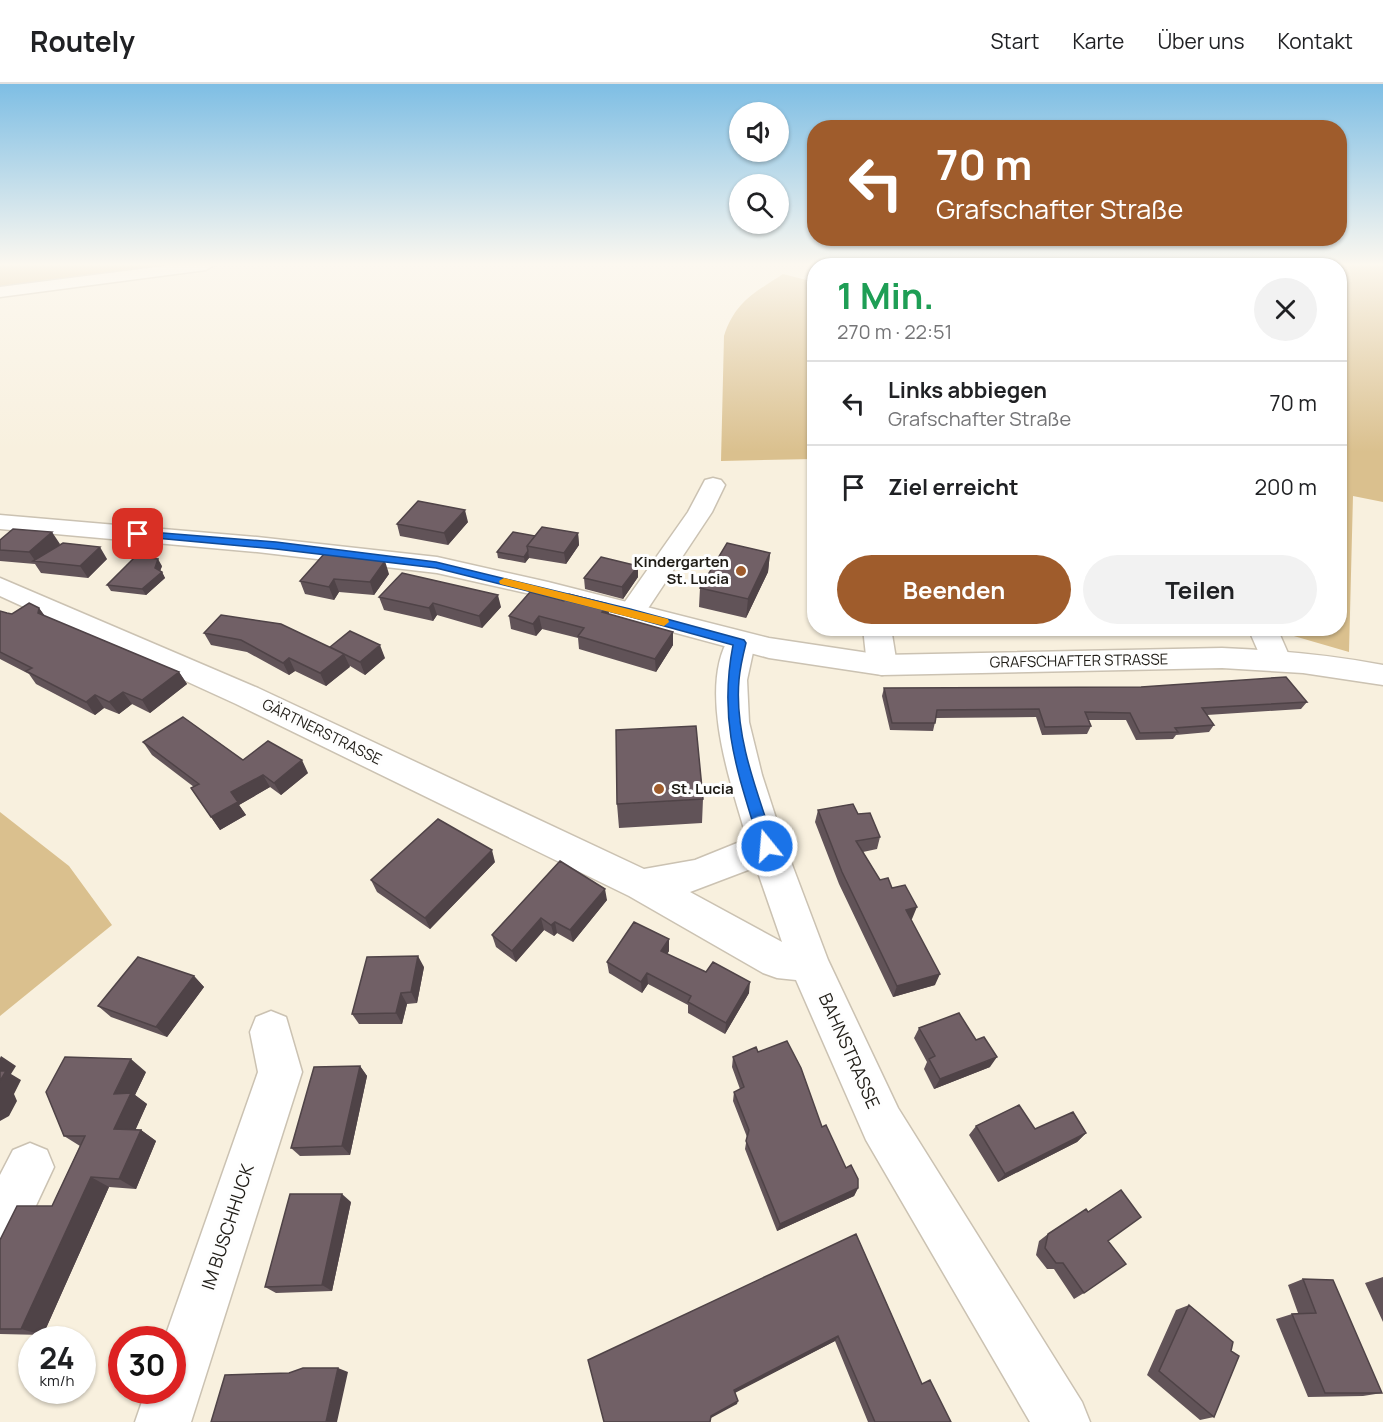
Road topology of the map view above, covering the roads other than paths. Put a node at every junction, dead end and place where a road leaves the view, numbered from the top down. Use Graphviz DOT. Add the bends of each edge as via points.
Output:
graph roads {
  1 [pos="713,485"];
  2 [pos="0,522"];
  3 [pos="0,586"];
  4 [pos="630,613"];
  5 [pos="879,636"];
  6 [pos="1266,636"];
  7 [pos="740,643"];
  8 [pos="1276,660"];
  9 [pos="882,665"];
  10 [pos="1383,675"];
  11 [pos="767,846"];
  12 [pos="642,885"];
  13 [pos="809,963"];
  14 [pos="271,1032"];
  15 [pos="30,1167"];
  16 [pos="0,1226"];
  17 [pos="163,1422"];
  18 [pos="1062,1422"];
  1 -- 4 [label="street" via="700,512"];
  2 -- 4 [label="street, GRAFSCHAFTER STRASSE" via="276,545 436,565"];
  3 -- 12 [label="street, GÄRTNERSTRASSE" via="248,696"];
  4 -- 7 [label="street, GRAFSCHAFTER STRASSE"];
  5 -- 9 [label="street"];
  6 -- 8 [label="street"];
  7 -- 9 [label="street, GRAFSCHAFTER STRASSE" via="836,662"];
  7 -- 11 [label="street, BAHNSTRASSE" via="732,680 733,722"];
  8 -- 9 [label="street, GRAFSCHAFTER STRASSE"];
  8 -- 10 [label="street, GRAFSCHAFTER STRASSE"];
  11 -- 12 [label="street" via="698,875"];
  11 -- 13 [label="street, BAHNSTRASSE"];
  12 -- 13 [label="street, GÄRTNERSTRASSE" via="777,960"];
  13 -- 18 [label="street, BAHNSTRASSE" via="882,1124"];
  14 -- 17 [label="street, IM BUSCHHUCK" via="280,1072"];
  15 -- 16 [label="street"];
}
